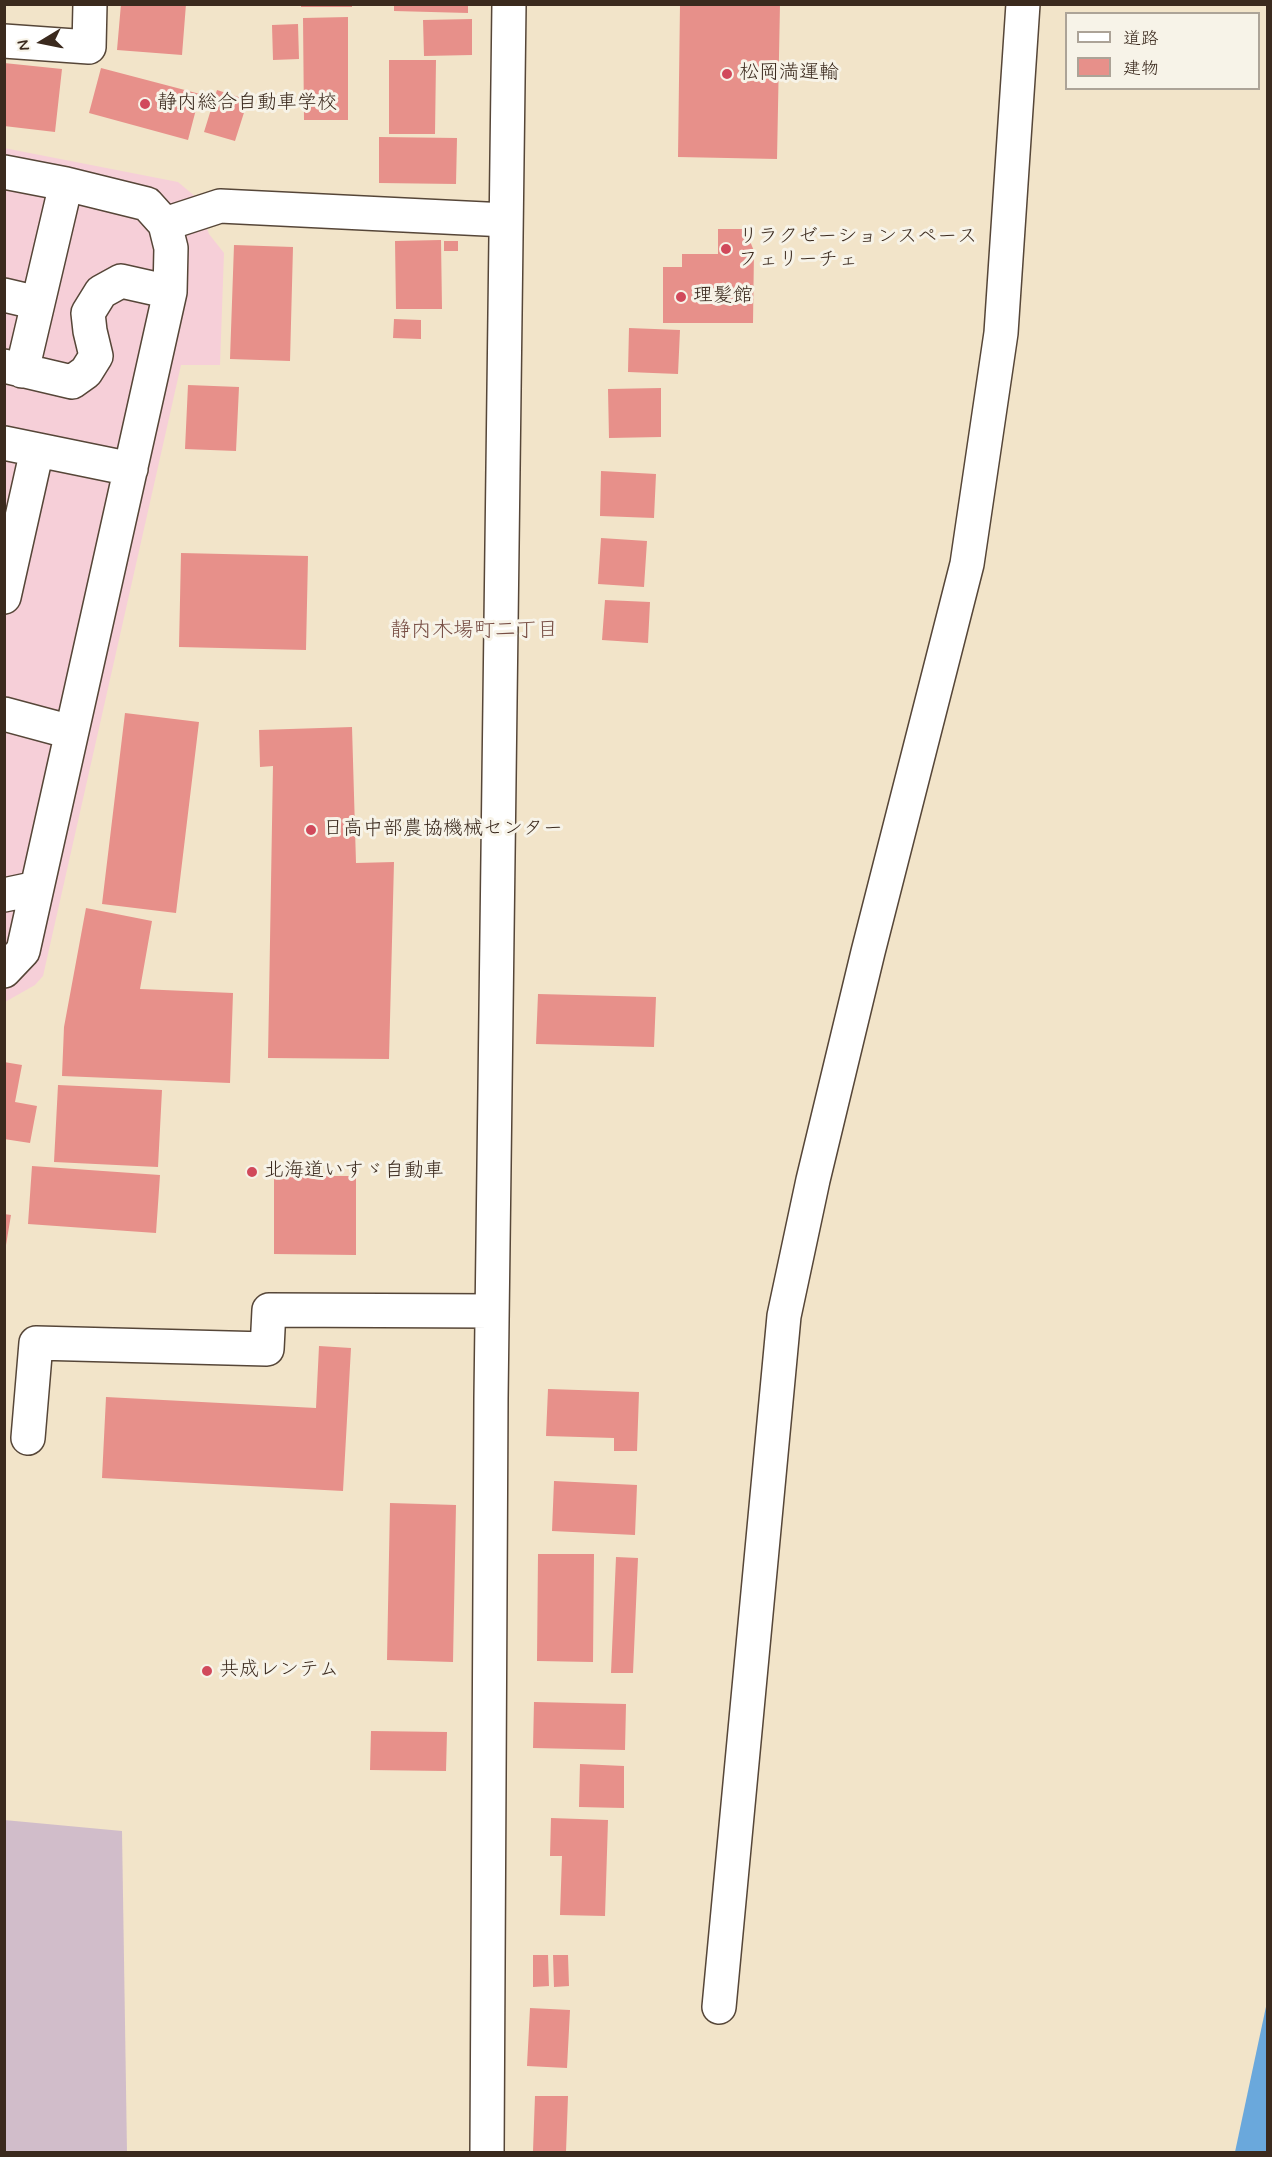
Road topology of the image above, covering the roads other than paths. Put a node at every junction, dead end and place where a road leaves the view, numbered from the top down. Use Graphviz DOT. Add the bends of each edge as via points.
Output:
graph roads {
  1 [pos="90,4"];
  2 [pos="508,4"];
  3 [pos="1023,4"];
  4 [pos="4,41"];
  5 [pos="4,172"];
  6 [pos="66,184"];
  7 [pos="506,220"];
  8 [pos="165,224"];
  9 [pos="170,292"];
  10 [pos="4,295"];
  11 [pos="38,303"];
  12 [pos="13,369"];
  13 [pos="4,443"];
  14 [pos="37,450"];
  15 [pos="131,469"];
  16 [pos="4,597"];
  17 [pos="4,714"];
  18 [pos="71,732"];
  19 [pos="37,888"];
  20 [pos="4,896"];
  21 [pos="4,971"];
  22 [pos="492,1311"];
  23 [pos="28,1438"];
  24 [pos="719,2007"];
  25 [pos="487,2152"];
  1 -- 4 [label="street" via="89,46"];
  2 -- 7 [label="street"];
  3 -- 24 [label="street" via="1001,333 967,564 865,963 784,1317"];
  5 -- 6 [label="street"];
  6 -- 8 [label="street" via="147,204"];
  6 -- 11 [label="street"];
  7 -- 8 [label="street" via="220,206"];
  7 -- 22 [label="street"];
  8 -- 9 [label="street" via="171,248"];
  9 -- 12 [label="street" via="121,281 101,292 88,313 96,356 86,372 72,382"];
  9 -- 15 [label="street"];
  10 -- 11 [label="street"];
  11 -- 12 [label="street"];
  13 -- 14 [label="street"];
  14 -- 15 [label="street"];
  14 -- 16 [label="street"];
  15 -- 18 [label="street"];
  17 -- 18 [label="street"];
  18 -- 19 [label="street"];
  19 -- 20 [label="street"];
  19 -- 21 [label="street" via="23,951"];
  22 -- 23 [label="street" via="269,1310 267,1349 36,1343"];
  22 -- 25 [label="street"];
}
